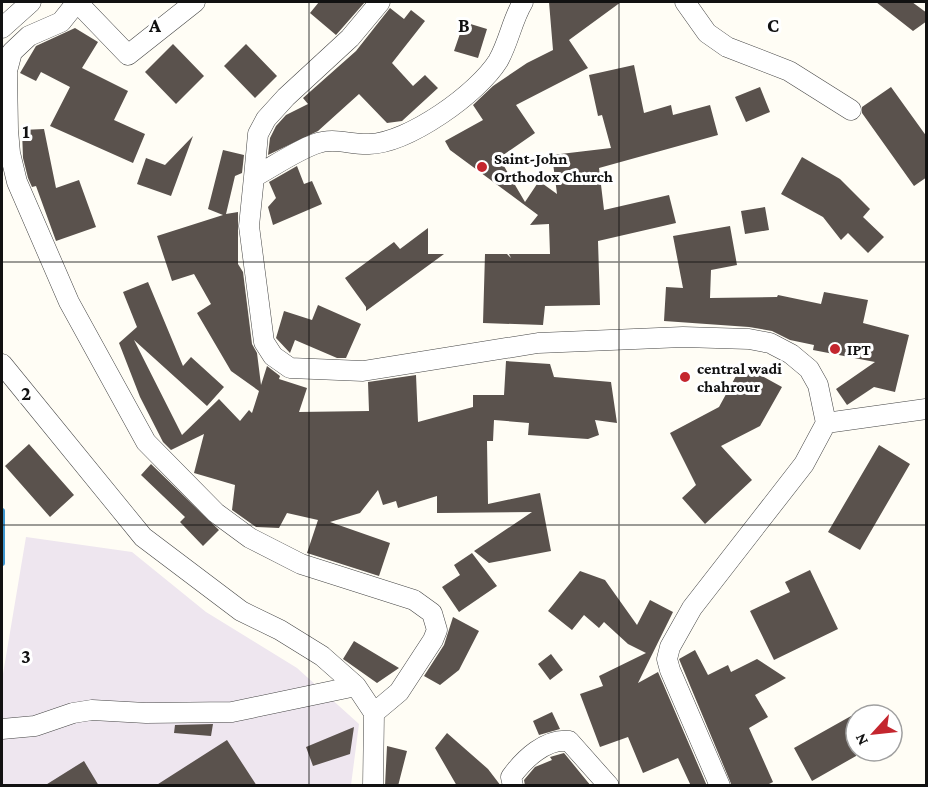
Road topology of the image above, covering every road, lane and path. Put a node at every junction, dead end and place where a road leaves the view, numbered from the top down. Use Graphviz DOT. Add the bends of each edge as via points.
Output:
graph roads {
  1 [pos="31,2"];
  2 [pos="195,2"];
  3 [pos="380,2"];
  4 [pos="523,2"];
  5 [pos="685,2"];
  6 [pos="2,28"];
  7 [pos="850,110"];
  8 [pos="255,177"];
  9 [pos="2,364"];
  10 [pos="927,409"];
  11 [pos="826,423"];
  12 [pos="356,686"];
  13 [pos="374,713"];
  14 [pos="2,729"];
  15 [pos="373,786"];
  16 [pos="513,786"];
  17 [pos="609,786"];
  18 [pos="720,786"];
  1 -- 6 [label="street"];
  2 -- 13 [label="street" via="128,55 77,2 62,22 29,36 12,52 7,71 10,153 17,182 69,302 146,442 216,513 250,538 301,564 414,600 432,613 437,630 433,640 399,692"];
  3 -- 8 [label="street" via="350,38 266,119 258,134"];
  4 -- 8 [label="street" via="498,61 469,93 439,114 384,141 371,144 331,140 315,144"];
  5 -- 7 [label="street" via="707,33 727,47 789,71"];
  8 -- 11 [label="street" via="249,226 261,326 264,342 273,356 290,368 371,370 538,343 683,337 749,339 770,343 809,369 818,385"];
  9 -- 12 [label="street" via="143,537 232,605 322,657"];
  10 -- 11 [label="street"];
  11 -- 18 [label="street" via="804,464 692,608 670,647 670,670"];
  12 -- 13 [label="street"];
  12 -- 14 [label="street" via="232,712 92,710 35,726"];
  13 -- 15 [label="street"];
  16 -- 17 [label="street" via="511,777 524,759 559,740 569,741"];
}
